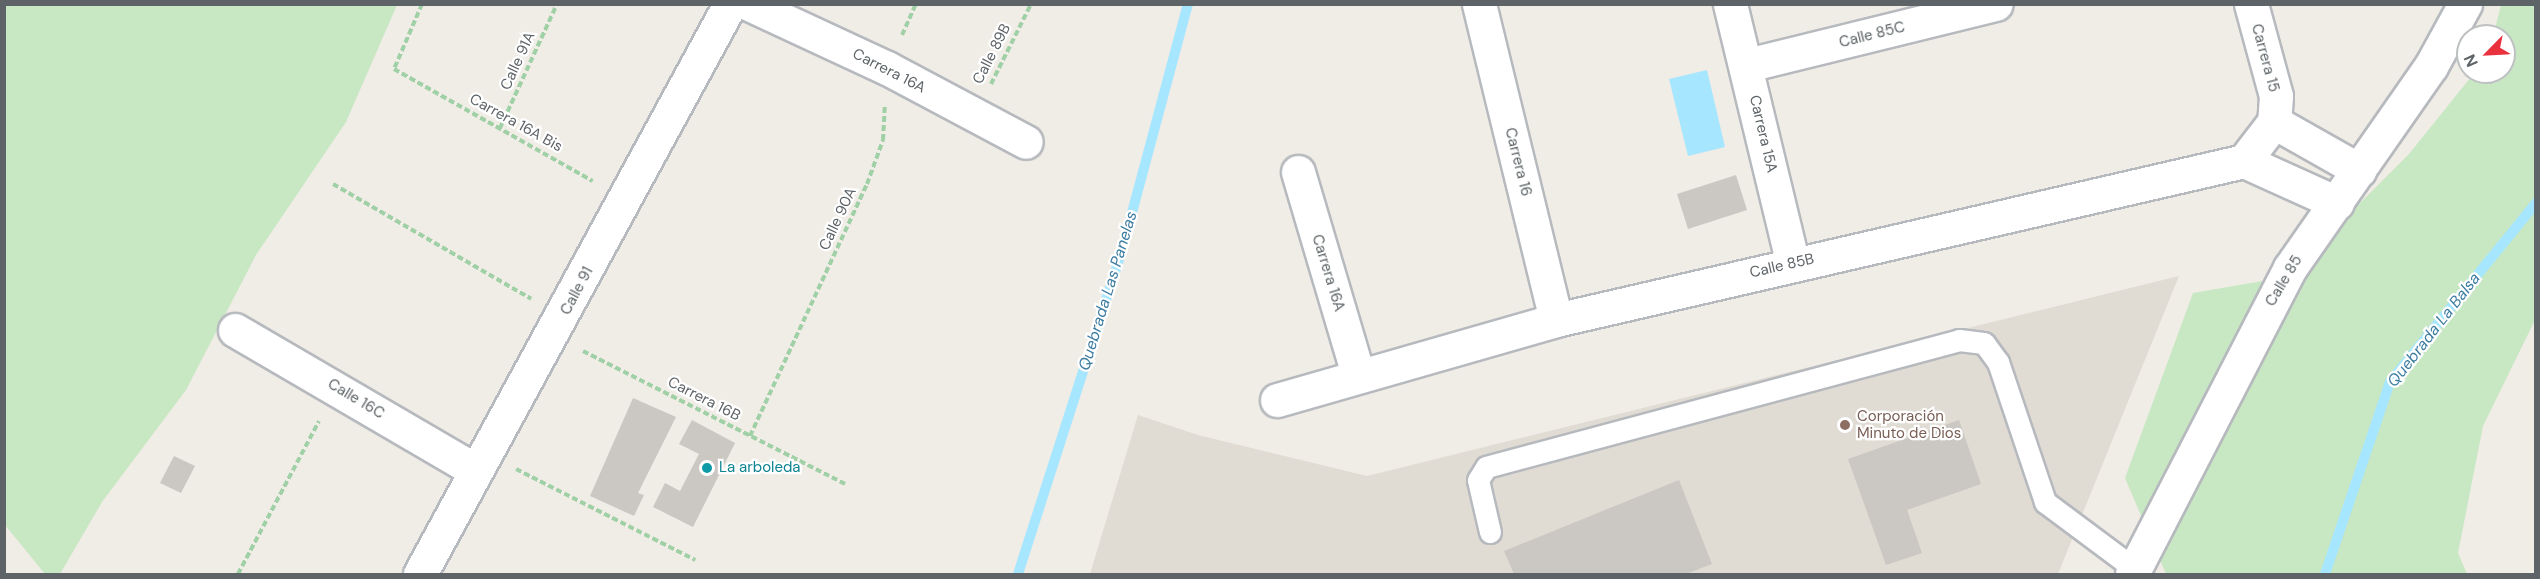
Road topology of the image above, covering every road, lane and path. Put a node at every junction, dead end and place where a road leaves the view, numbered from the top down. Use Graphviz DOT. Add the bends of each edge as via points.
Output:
graph roads {
  1 [pos="422,4"];
  2 [pos="557,4"];
  3 [pos="730,4"];
  4 [pos="749,4"];
  5 [pos="916,4"];
  6 [pos="1031,4"];
  7 [pos="1479,4"];
  8 [pos="1730,4"];
  9 [pos="1996,4"];
  10 [pos="2251,4"];
  11 [pos="2465,4"];
  12 [pos="1747,65"];
  13 [pos="887,68"];
  14 [pos="974,115"];
  15 [pos="2274,122"];
  16 [pos="500,128"];
  17 [pos="1026,142"];
  18 [pos="2244,161"];
  19 [pos="2359,170"];
  20 [pos="1298,172"];
  21 [pos="333,184"];
  22 [pos="626,199"];
  23 [pos="2337,203"];
  24 [pos="1793,264"];
  25 [pos="1556,320"];
  26 [pos="558,326"];
  27 [pos="235,330"];
  28 [pos="1358,374"];
  29 [pos="336,387"];
  30 [pos="1277,400"];
  31 [pos="750,436"];
  32 [pos="481,462"];
  33 [pos="845,484"];
  34 [pos="1490,532"];
  35 [pos="695,560"];
  36 [pos="2134,572"];
  37 [pos="238,574"];
  38 [pos="420,574"];
  1 -- 16 [label="path, Carrera 16A Bis" via="394,69"];
  2 -- 16 [label="path, Calle 91A"];
  3 -- 22 [label="street, Calle 91"];
  4 -- 13 [label="street, Carrera 16A"];
  5 -- 13 [label="path, Calle 90A"];
  6 -- 14 [label="path, Calle 89B"];
  7 -- 25 [label="street, Carrera 16"];
  8 -- 12 [label="street, Carrera 15A"];
  9 -- 12 [label="street, Calle 85C"];
  10 -- 15 [label="street, Carrera 15" via="2276,96"];
  11 -- 19 [label="street, Calle 85" via="2431,66"];
  12 -- 24 [label="street, Carrera 15A"];
  13 -- 14 [label="street, Carrera 16A"];
  13 -- 31 [label="path, Calle 90A" via="883,140 867,184"];
  14 -- 17 [label="street, Carrera 16A"];
  15 -- 18 [label="street"];
  15 -- 19 [label="street"];
  16 -- 22 [label="path, Carrera 16A Bis"];
  18 -- 23 [label="street"];
  18 -- 24 [label="street, Calle 85B"];
  19 -- 23 [label="street, Calle 85"];
  20 -- 28 [label="street, Carrera 16A"];
  21 -- 26 [label="path, Carrera 16B"];
  22 -- 26 [label="street, Calle 91"];
  23 -- 36 [label="street, Calle 85" via="2278,289"];
  24 -- 25 [label="street, Calle 85B"];
  25 -- 28 [label="street, Calle 85B"];
  26 -- 31 [label="path, Carrera 16B"];
  26 -- 32 [label="street, Calle 91"];
  27 -- 29 [label="street, Calle 16C"];
  28 -- 30 [label="street, Calle 85B"];
  29 -- 32 [label="street, Calle 16C"];
  29 -- 37 [label="path"];
  31 -- 33 [label="path, Carrera 16B"];
  32 -- 35 [label="path"];
  32 -- 38 [label="street, Calle 91"];
  34 -- 36 [label="lane" via="1478,480 1486,467 1959,340 1984,343 1998,362 2045,502"];
}
